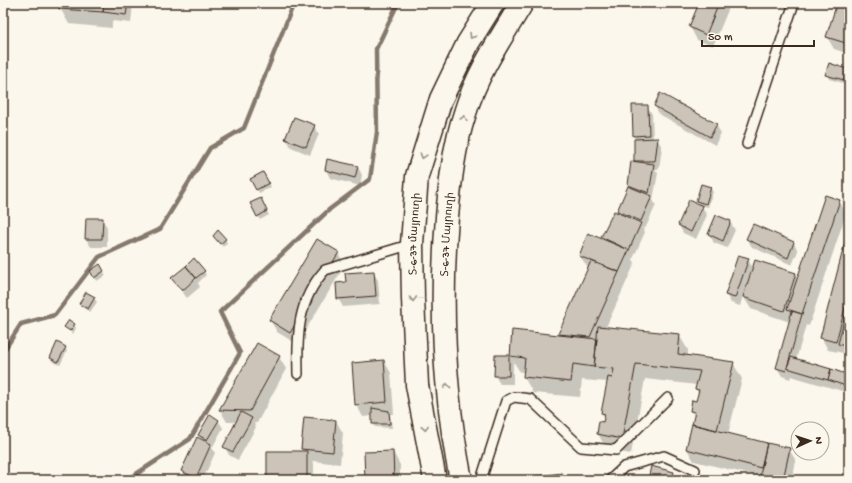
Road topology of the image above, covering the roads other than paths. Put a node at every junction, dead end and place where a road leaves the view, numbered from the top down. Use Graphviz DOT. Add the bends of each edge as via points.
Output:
graph roads {
  1 [pos="493,3"];
  2 [pos="522,3"];
  3 [pos="794,3"];
  4 [pos="747,144"];
  5 [pos="412,244"];
  6 [pos="298,374"];
  7 [pos="668,398"];
  8 [pos="695,470"];
  9 [pos="435,480"];
  10 [pos="461,480"];
  11 [pos="481,480"];
  12 [pos="610,480"];
  1 -- 5 [label="main road, Տ-6-37 մայրուղի, one-way" via="468,43 441,99 417,176"];
  10 -- 2 [label="main road, Տ-6-37 Մայրուղի, one-way" via="446,385 445,244 450,176 465,113 489,57"];
  3 -- 4 [label="lane"];
  5 -- 6 [label="lane" via="322,273 306,299 297,335"];
  5 -- 9 [label="main road, Տ-6-37 մայրուղի, one-way" via="417,385"];
  7 -- 11 [label="lane" via="616,450 581,447 530,399 514,397 506,401"];
  8 -- 12 [label="lane" via="664,456 624,467"];
}
